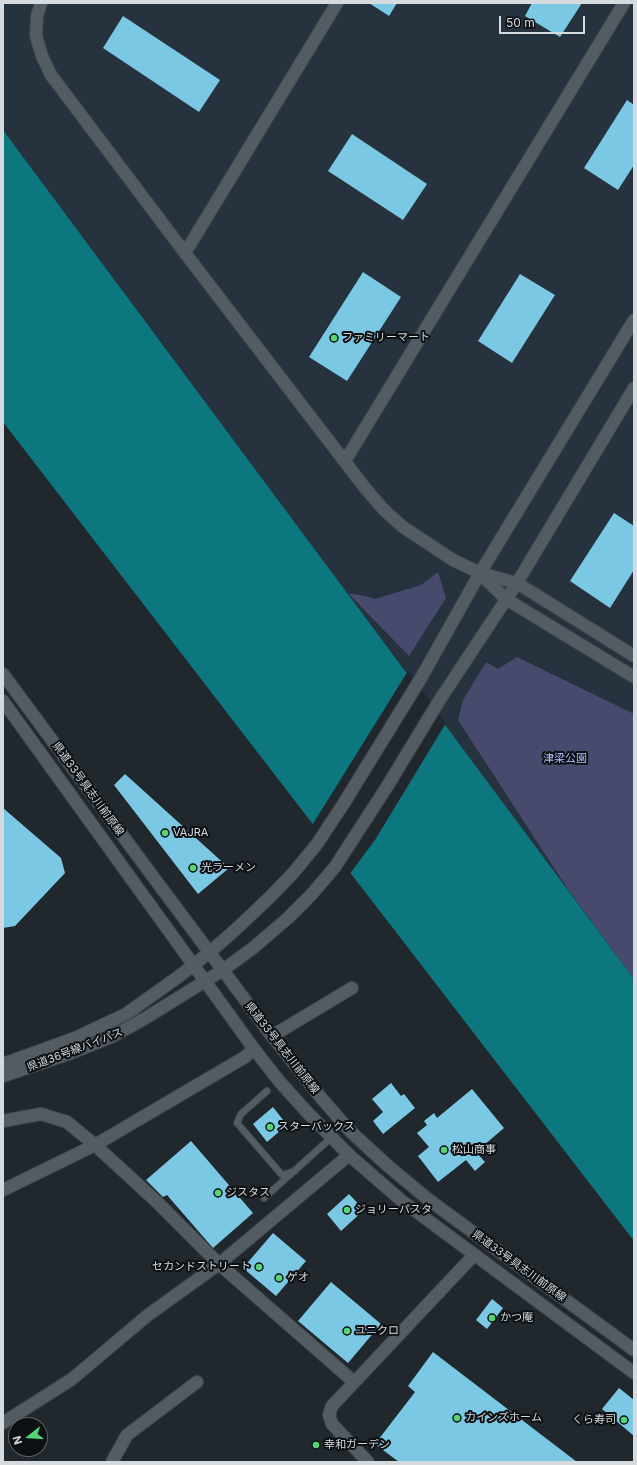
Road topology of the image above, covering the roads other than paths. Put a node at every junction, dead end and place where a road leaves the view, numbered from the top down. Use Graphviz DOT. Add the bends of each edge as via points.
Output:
graph roads {
  1 [pos="41,3"];
  2 [pos="337,3"];
  3 [pos="624,3"];
  4 [pos="185,254"];
  5 [pos="634,320"];
  6 [pos="634,388"];
  7 [pos="345,461"];
  8 [pos="480,573"];
  9 [pos="517,583"];
  10 [pos="506,599"];
  11 [pos="634,656"];
  12 [pos="3,674"];
  13 [pos="634,677"];
  14 [pos="3,701"];
  15 [pos="210,952"];
  16 [pos="194,964"];
  17 [pos="223,970"];
  18 [pos="206,982"];
  19 [pos="352,988"];
  20 [pos="272,1036"];
  21 [pos="254,1049"];
  22 [pos="3,1064"];
  23 [pos="3,1076"];
  24 [pos="267,1091"];
  25 [pos="3,1121"];
  26 [pos="332,1138"];
  27 [pos="95,1145"];
  28 [pos="349,1155"];
  29 [pos="295,1171"];
  30 [pos="3,1190"];
  31 [pos="264,1198"];
  32 [pos="474,1255"];
  33 [pos="219,1264"];
  34 [pos="634,1350"];
  35 [pos="634,1373"];
  36 [pos="197,1382"];
  37 [pos="354,1382"];
  38 [pos="3,1423"];
  39 [pos="112,1462"];
  40 [pos="368,1462"];
  1 -- 4 [label="street" via="37,16 36,36 51,75"];
  2 -- 4 [label="street"];
  3 -- 7 [label="street"];
  4 -- 7 [label="street"];
  5 -- 8 [label="street, 県道36号線バイパス"];
  6 -- 9 [label="street, 県道36号線バイパス"];
  7 -- 8 [label="street" via="384,510 403,527 447,556"];
  8 -- 9 [label="street"];
  8 -- 10 [label="street"];
  8 -- 15 [label="street, 県道36号線バイパス" via="421,678 317,844 270,897"];
  9 -- 10 [label="street, 県道36号線バイパス"];
  9 -- 11 [label="street"];
  10 -- 13 [label="street"];
  10 -- 17 [label="street, 県道36号線バイパス" via="335,867 288,918"];
  12 -- 15 [label="street, 県道33号具志川前原線"];
  14 -- 16 [label="street, 県道33号具志川前原線"];
  15 -- 16 [label="street, 県道36号線バイパス"];
  15 -- 17 [label="street, 県道33号具志川前原線"];
  16 -- 18 [label="street, 県道33号具志川前原線"];
  16 -- 22 [label="street, 県道36号線バイパス" via="126,1014 75,1038"];
  17 -- 18 [label="street, 県道36号線バイパス"];
  17 -- 20 [label="street, 県道33号具志川前原線"];
  18 -- 21 [label="street, 県道33号具志川前原線"];
  18 -- 23 [label="street, 県道36号線バイパス" via="111,1037"];
  19 -- 20 [label="street"];
  20 -- 34 [label="street, 県道33号具志川前原線" via="341,1121 388,1166 429,1200"];
  21 -- 26 [label="street, 県道33号具志川前原線" via="279,1081"];
  21 -- 27 [label="street" via="245,1057"];
  24 -- 29 [label="lane" via="241,1114 237,1123 282,1176"];
  25 -- 27 [label="street" via="41,1114 67,1122"];
  26 -- 28 [label="street, 県道33号具志川前原線"];
  26 -- 29 [label="lane"];
  27 -- 30 [label="street"];
  27 -- 33 [label="street"];
  28 -- 32 [label="street, 県道33号具志川前原線" via="402,1201"];
  28 -- 33 [label="street"];
  29 -- 31 [label="lane"];
  32 -- 35 [label="street, 県道33号具志川前原線"];
  32 -- 37 [label="street"];
  33 -- 37 [label="street"];
  33 -- 38 [label="street" via="148,1315 72,1379"];
  36 -- 39 [label="street" via="127,1435"];
  37 -- 40 [label="street" via="332,1406 329,1415 332,1424"];
}
